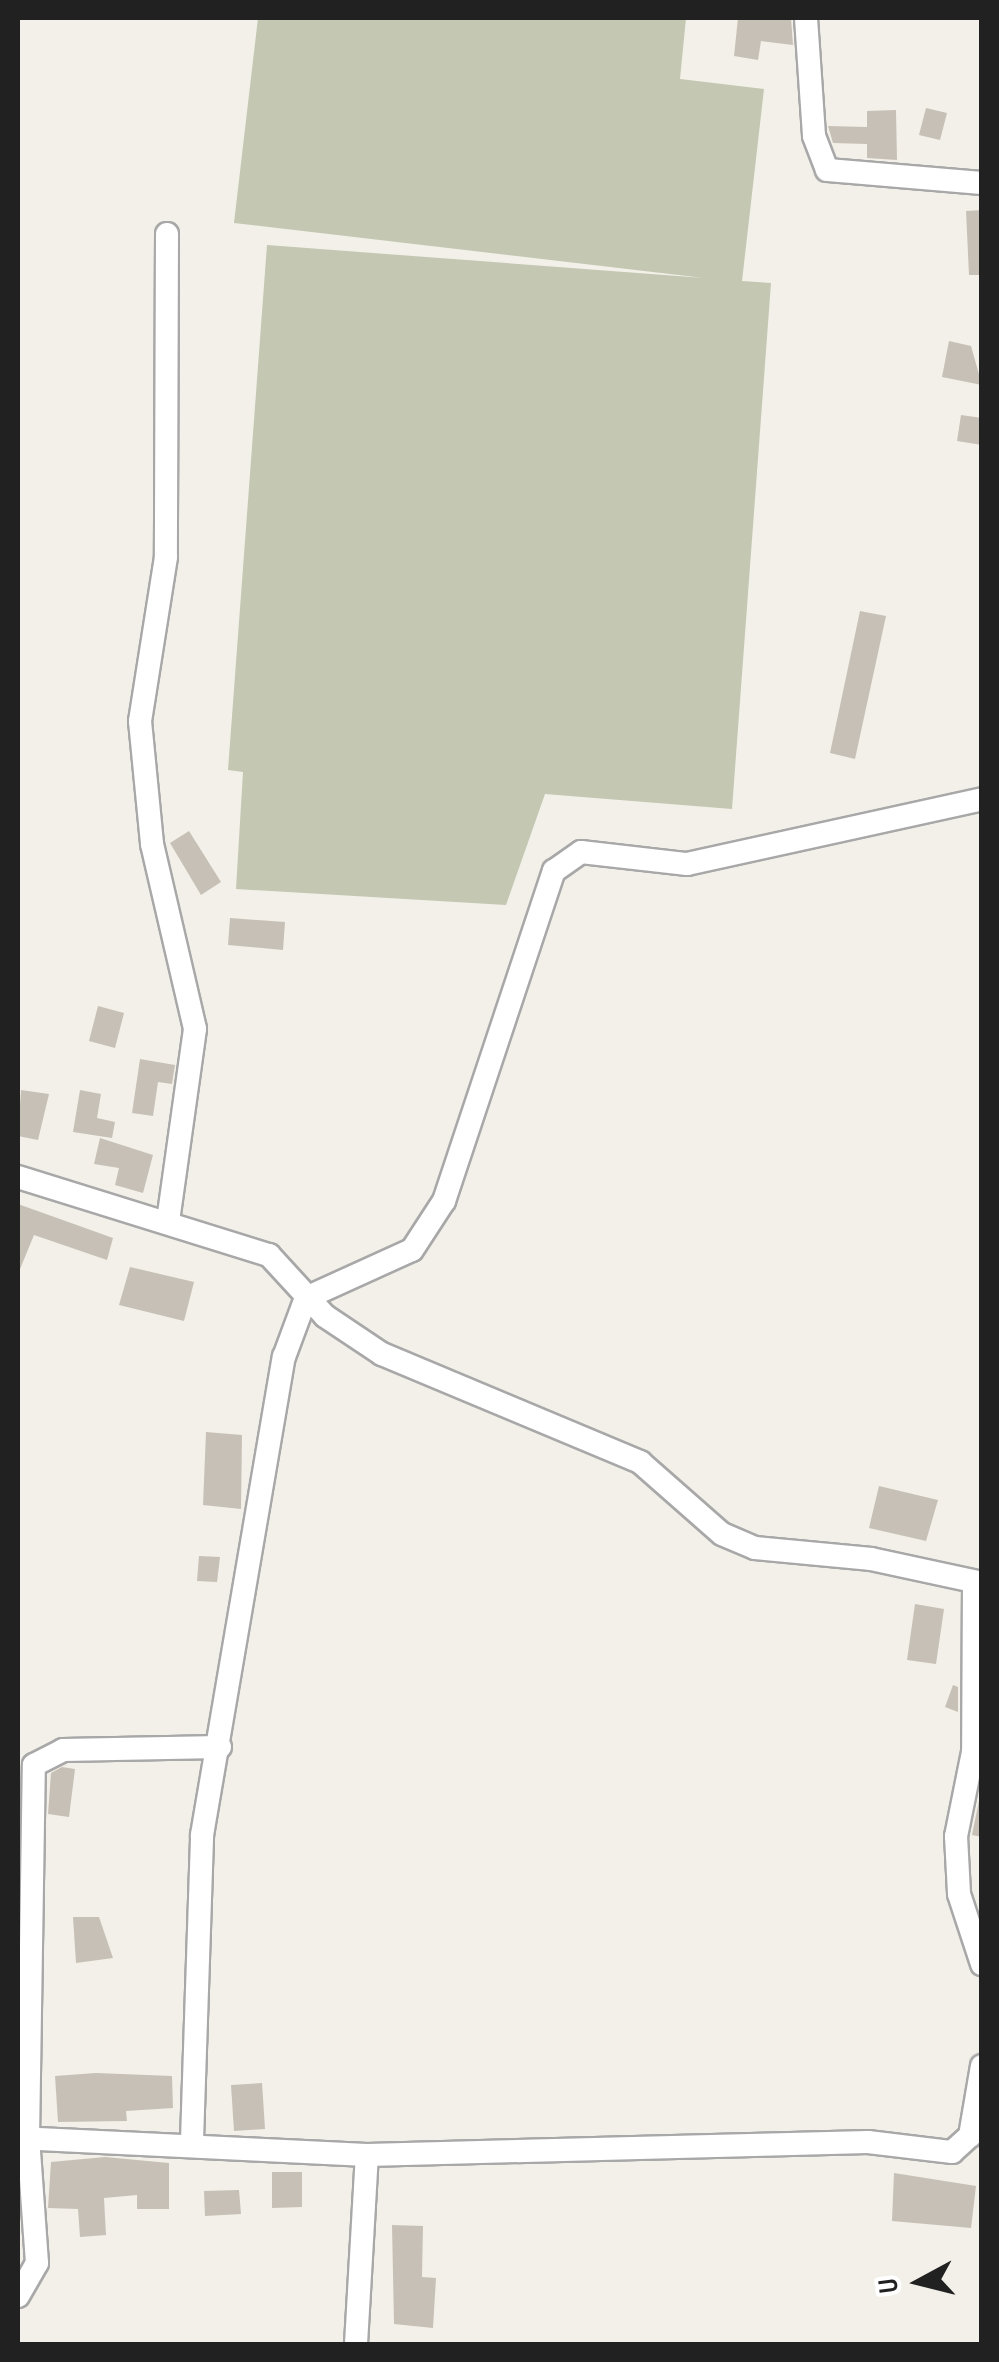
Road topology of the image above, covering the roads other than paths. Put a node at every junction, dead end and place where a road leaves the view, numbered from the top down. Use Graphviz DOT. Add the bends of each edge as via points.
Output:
graph roads {
  1 [pos="806,18"];
  2 [pos="982,183"];
  3 [pos="167,234"];
  4 [pos="982,798"];
  5 [pos="18,1177"];
  6 [pos="168,1221"];
  7 [pos="306,1298"];
  8 [pos="978,1582"];
  9 [pos="220,1747"];
  10 [pos="982,1964"];
  11 [pos="982,2066"];
  12 [pos="23,2138"];
  13 [pos="192,2140"];
  14 [pos="952,2152"];
  15 [pos="982,2154"];
  16 [pos="367,2155"];
  17 [pos="18,2296"];
  18 [pos="356,2344"];
  1 -- 2 [label="street" via="814,136 827,170"];
  3 -- 6 [label="street" via="166,557 140,721 152,844 195,1028"];
  4 -- 7 [label="street" via="687,864 654,866 603,851 564,859 427,1231 388,1265"];
  5 -- 6 [label="street"];
  6 -- 7 [label="street" via="269,1255"];
  7 -- 8 [label="street" via="382,1354 640,1462 722,1534 755,1548 871,1558"];
  7 -- 9 [label="street" via="270,1417"];
  8 -- 10 [label="street" via="973,1752 956,1836 960,1894"];
  9 -- 12 [label="street" via="63,1750 34,1766"];
  9 -- 13 [label="street" via="196,1895"];
  11 -- 14 [label="street" via="970,2136"];
  12 -- 13 [label="street"];
  12 -- 17 [label="street" via="37,2263"];
  13 -- 16 [label="street"];
  14 -- 15 [label="street"];
  14 -- 16 [label="street" via="868,2142"];
  16 -- 18 [label="street"];
}
